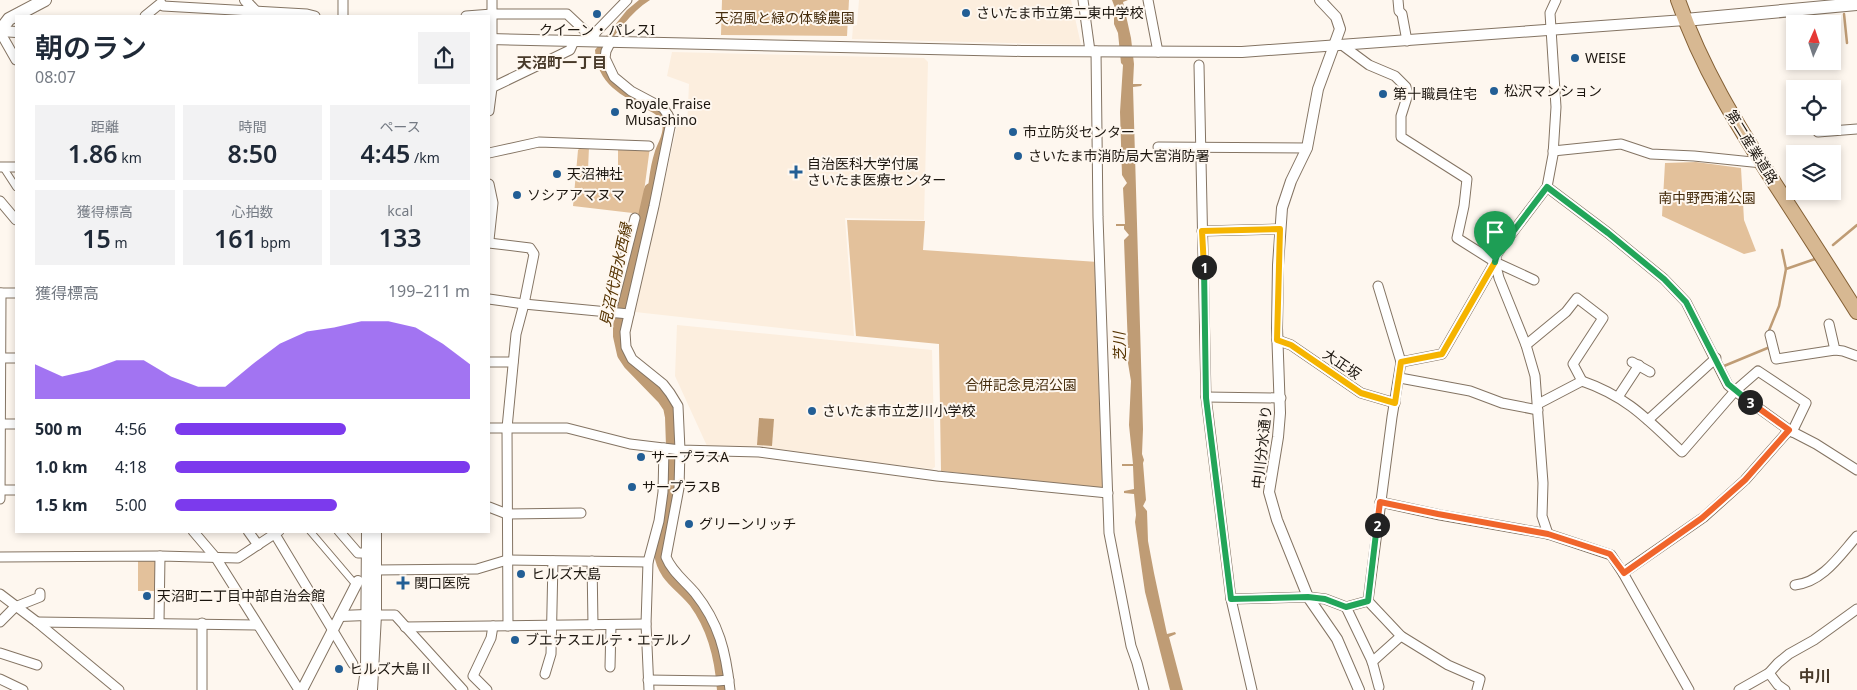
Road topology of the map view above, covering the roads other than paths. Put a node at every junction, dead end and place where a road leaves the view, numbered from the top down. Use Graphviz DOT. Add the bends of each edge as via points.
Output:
graph roads {
  1 [pos="45,0"];
  2 [pos="245,0"];
  3 [pos="343,0"];
  4 [pos="492,0"];
  5 [pos="627,0"];
  6 [pos="1083,0"];
  7 [pos="1148,0"];
  8 [pos="1320,0"];
  9 [pos="1398,0"];
  10 [pos="1556,0"];
  11 [pos="1678,0"];
  12 [pos="1688,0"];
  13 [pos="161,3"];
  14 [pos="1857,4"];
  15 [pos="258,14"];
  16 [pos="492,14"];
  17 [pos="146,15"];
  18 [pos="167,15"];
  19 [pos="311,15"];
  20 [pos="343,15"];
  21 [pos="479,15"];
  22 [pos="1690,19"];
  23 [pos="1551,30"];
  24 [pos="0,32"];
  25 [pos="15,32"];
  26 [pos="491,39"];
  27 [pos="574,41"];
  28 [pos="594,41"];
  29 [pos="612,41"];
  30 [pos="1407,41"];
  31 [pos="1339,46"];
  32 [pos="1096,51"];
  33 [pos="1154,52"];
  34 [pos="15,58"];
  35 [pos="1199,65"];
  36 [pos="490,88"];
  37 [pos="1857,129"];
  38 [pos="1841,130"];
  39 [pos="649,146"];
  40 [pos="1158,147"];
  41 [pos="1200,147"];
  42 [pos="1307,148"];
  43 [pos="1552,151"];
  44 [pos="490,153"];
  45 [pos="1762,163"];
  46 [pos="15,166"];
  47 [pos="1,167"];
  48 [pos="15,186"];
  49 [pos="1547,187"];
  50 [pos="490,190"];
  51 [pos="0,201"];
  52 [pos="634,218"];
  53 [pos="15,219"];
  54 [pos="490,229"];
  55 [pos="1280,229"];
  56 [pos="1202,231"];
  57 [pos="490,242"];
  58 [pos="1495,262"];
  59 [pos="1534,280"];
  60 [pos="1378,286"];
  61 [pos="1,293"];
  62 [pos="15,293"];
  63 [pos="1857,298"];
  64 [pos="490,299"];
  65 [pos="524,304"];
  66 [pos="611,312"];
  67 [pos="1857,312"];
  68 [pos="629,314"];
  69 [pos="1829,324"];
  70 [pos="1770,335"];
  71 [pos="1277,340"];
  72 [pos="1526,345"];
  73 [pos="1835,350"];
  74 [pos="1857,356"];
  75 [pos="0,358"];
  76 [pos="15,358"];
  77 [pos="1716,358"];
  78 [pos="490,362"];
  79 [pos="513,362"];
  80 [pos="1401,362"];
  81 [pos="1650,372"];
  82 [pos="1400,378"];
  83 [pos="1582,381"];
  84 [pos="1735,392"];
  85 [pos="1618,397"];
  86 [pos="1206,398"];
  87 [pos="1281,398"];
  88 [pos="1395,403"];
  89 [pos="1538,407"];
  90 [pos="1648,420"];
  91 [pos="0,424"];
  92 [pos="15,424"];
  93 [pos="490,428"];
  94 [pos="507,428"];
  95 [pos="1790,431"];
  96 [pos="664,448"];
  97 [pos="680,450"];
  98 [pos="1857,470"];
  99 [pos="0,490"];
  100 [pos="15,490"];
  101 [pos="1108,493"];
  102 [pos="0,499"];
  103 [pos="1380,502"];
  104 [pos="490,506"];
  105 [pos="581,513"];
  106 [pos="507,514"];
  107 [pos="195,533"];
  108 [pos="250,533"];
  109 [pos="274,533"];
  110 [pos="276,533"];
  111 [pos="312,533"];
  112 [pos="341,533"];
  113 [pos="367,533"];
  114 [pos="376,533"];
  115 [pos="1548,534"];
  116 [pos="1857,536"];
  117 [pos="258,544"];
  118 [pos="367,553"];
  119 [pos="160,556"];
  120 [pos="0,557"];
  121 [pos="216,558"];
  122 [pos="507,560"];
  123 [pos="554,561"];
  124 [pos="592,561"];
  125 [pos="648,562"];
  126 [pos="376,570"];
  127 [pos="1624,573"];
  128 [pos="357,583"];
  129 [pos="1795,585"];
  130 [pos="40,593"];
  131 [pos="0,594"];
  132 [pos="1308,597"];
  133 [pos="1231,599"];
  134 [pos="1368,601"];
  135 [pos="15,607"];
  136 [pos="1346,607"];
  137 [pos="1857,608"];
  138 [pos="371,615"];
  139 [pos="340,616"];
  140 [pos="0,622"];
  141 [pos="37,622"];
  142 [pos="159,622"];
  143 [pos="202,623"];
  144 [pos="646,624"];
  145 [pos="257,625"];
  146 [pos="593,625"];
  147 [pos="611,625"];
  148 [pos="493,626"];
  149 [pos="508,626"];
  150 [pos="551,626"];
  151 [pos="405,627"];
  152 [pos="333,630"];
  153 [pos="1401,636"];
  154 [pos="0,653"];
  155 [pos="1372,662"];
  156 [pos="353,664"];
  157 [pos="37,665"];
  158 [pos="610,667"];
  159 [pos="1770,673"];
  160 [pos="545,674"];
  161 [pos="0,680"];
  162 [pos="648,680"];
  163 [pos="729,680"];
  164 [pos="1379,687"];
  165 [pos="23,690"];
  166 [pos="119,690"];
  167 [pos="202,690"];
  168 [pos="300,690"];
  169 [pos="363,690"];
  170 [pos="372,690"];
  171 [pos="463,690"];
  172 [pos="487,690"];
  173 [pos="649,690"];
  174 [pos="730,690"];
  175 [pos="1144,690"];
  176 [pos="1252,690"];
  177 [pos="1359,690"];
  178 [pos="1477,690"];
  179 [pos="1689,690"];
  180 [pos="1740,690"];
  181 [pos="1785,690"];
  1 -- 24 [label="main road" via="15,14"];
  2 -- 15 [label="street"];
  3 -- 20 [label="street"];
  4 -- 16 [label="street"];
  5 -- 28 [label="street" via="596,32"];
  6 -- 32 [label="street"];
  7 -- 33 [label="street"];
  8 -- 31 [label="street, 中川分水通り" via="1339,23"];
  9 -- 30 [label="street"];
  10 -- 23 [label="street" via="1550,14"];
  11 -- 22 [label="main road, 第二産業道路"];
  12 -- 22 [label="main road, 第二産業道路"];
  13 -- 15 [label="street"];
  13 -- 17 [label="street"];
  13 -- 18 [label="street"];
  14 -- 22 [label="main road"];
  15 -- 19 [label="street"];
  16 -- 21 [label="street"];
  16 -- 26 [label="street"];
  16 -- 28 [label="street" via="567,14"];
  22 -- 23 [label="street"];
  22 -- 45 [label="main road, 第二産業道路" via="1716,88"];
  22 -- 63 [label="main road, 第二産業道路" via="1742,116"];
  23 -- 30 [label="street"];
  23 -- 43 [label="street" via="1556,106"];
  24 -- 25 [label="street"];
  24 -- 34 [label="street"];
  26 -- 27 [label="street"];
  26 -- 36 [label="street"];
  27 -- 28 [label="street"];
  27 -- 36 [label="street" via="570,50"];
  28 -- 29 [label="street"];
  29 -- 32 [label="street"];
  29 -- 68 [label="street" via="605,58 614,77 631,91 663,108 671,122"];
  30 -- 31 [label="street"];
  31 -- 33 [label="street" via="1242,52"];
  31 -- 42 [label="street, 中川分水通り" via="1318,89"];
  31 -- 58 [label="street" via="1369,66 1395,76 1406,87 1408,94 1401,116 1401,137 1467,179 1457,238"];
  32 -- 33 [label="street"];
  32 -- 101 [label="street" via="1098,217"];
  35 -- 41 [label="street"];
  37 -- 38 [label="street"];
  39 -- 44 [label="street" via="539,142"];
  40 -- 41 [label="street"];
  41 -- 42 [label="street"];
  41 -- 56 [label="street"];
  42 -- 55 [label="street, 中川分水通り" via="1286,195"];
  43 -- 45 [label="street" via="1621,144 1651,154"];
  43 -- 49 [label="street"];
  45 -- 67 [label="main road, 第二産業道路"];
  46 -- 47 [label="street"];
  47 -- 48 [label="street"];
  49 -- 58 [label="street" via="1503,245"];
  49 -- 77 [label="street" via="1664,279 1686,302"];
  50 -- 54 [label="street"];
  51 -- 53 [label="street"];
  52 -- 66 [label="street"];
  55 -- 56 [label="street"];
  55 -- 71 [label="street, 中川分水通り"];
  56 -- 86 [label="street"];
  57 -- 65 [label="street" via="530,248 534,254"];
  58 -- 59 [label="street"];
  58 -- 72 [label="street"];
  58 -- 80 [label="street" via="1442,354"];
  60 -- 80 [label="street"];
  61 -- 62 [label="street"];
  61 -- 75 [label="street"];
  64 -- 65 [label="street"];
  65 -- 66 [label="street"];
  65 -- 79 [label="street"];
  66 -- 68 [label="street"];
  68 -- 97 [label="street" via="626,347 632,359 663,384 678,406"];
  69 -- 73 [label="street"];
  70 -- 73 [label="street" via="1776,359"];
  71 -- 87 [label="street, 中川分水通り"];
  71 -- 88 [label="street, 大正坂" via="1291,345 1361,393"];
  72 -- 83 [label="street" via="1566,312 1577,298 1603,318 1573,364"];
  72 -- 89 [label="street" via="1535,376"];
  73 -- 74 [label="street"];
  75 -- 76 [label="street"];
  75 -- 91 [label="street"];
  77 -- 84 [label="street"];
  77 -- 90 [label="street"];
  78 -- 79 [label="street"];
  79 -- 94 [label="street"];
  80 -- 82 [label="street"];
  81 -- 85 [label="street" via="1635,364"];
  82 -- 88 [label="street"];
  82 -- 89 [label="street" via="1470,391 1502,403"];
  83 -- 85 [label="street"];
  83 -- 89 [label="street"];
  84 -- 90 [label="street" via="1682,452"];
  84 -- 95 [label="street"];
  84 -- 95 [label="street" via="1758,371 1806,403"];
  85 -- 90 [label="street"];
  86 -- 87 [label="street"];
  86 -- 133 [label="street"];
  87 -- 132 [label="street, 中川分水通り" via="1269,492 1280,529"];
  88 -- 103 [label="street"];
  89 -- 115 [label="street" via="1542,516"];
  91 -- 92 [label="street"];
  91 -- 99 [label="street"];
  93 -- 94 [label="street"];
  94 -- 96 [label="street" via="567,428 630,444"];
  94 -- 106 [label="street"];
  95 -- 98 [label="street"];
  95 -- 127 [label="street" via="1745,480 1702,518"];
  96 -- 97 [label="street"];
  96 -- 125 [label="street" via="659,521"];
  97 -- 101 [label="street" via="759,452 937,476"];
  97 -- 163 [label="street" via="677,503 666,557 670,567 708,611 722,638"];
  99 -- 100 [label="street"];
  99 -- 102 [label="street"];
  101 -- 175 [label="street" via="1109,533 1131,646"];
  103 -- 115 [label="street"];
  103 -- 134 [label="street"];
  104 -- 106 [label="street"];
  105 -- 106 [label="street"];
  106 -- 122 [label="street"];
  107 -- 121 [label="street"];
  108 -- 117 [label="street"];
  109 -- 117 [label="street"];
  110 -- 152 [label="street"];
  111 -- 128 [label="street"];
  112 -- 118 [label="street" via="358,553"];
  113 -- 118 [label="street"];
  114 -- 126 [label="street"];
  115 -- 127 [label="street" via="1610,554"];
  116 -- 129 [label="street" via="1827,571"];
  117 -- 121 [label="street" via="238,558"];
  118 -- 138 [label="street"];
  119 -- 120 [label="street"];
  119 -- 121 [label="street"];
  119 -- 142 [label="street"];
  121 -- 145 [label="street"];
  122 -- 123 [label="street"];
  122 -- 126 [label="street" via="477,569"];
  122 -- 149 [label="street"];
  123 -- 124 [label="street"];
  123 -- 150 [label="street"];
  124 -- 125 [label="street"];
  124 -- 146 [label="street"];
  125 -- 144 [label="street"];
  126 -- 138 [label="street"];
  127 -- 179 [label="street"];
  128 -- 139 [label="street"];
  130 -- 135 [label="street" via="40,597"];
  131 -- 135 [label="street"];
  132 -- 133 [label="street"];
  132 -- 136 [label="street"];
  132 -- 177 [label="street, 中川分水通り" via="1337,639"];
  133 -- 176 [label="street"];
  134 -- 136 [label="street"];
  134 -- 153 [label="street"];
  135 -- 140 [label="street"];
  135 -- 141 [label="street"];
  136 -- 155 [label="street"];
  137 -- 159 [label="street" via="1789,654"];
  138 -- 139 [label="street"];
  138 -- 151 [label="street" via="395,615"];
  138 -- 169 [label="street"];
  138 -- 170 [label="street"];
  139 -- 152 [label="street"];
  141 -- 142 [label="street"];
  141 -- 166 [label="street"];
  142 -- 143 [label="street"];
  143 -- 145 [label="street"];
  143 -- 167 [label="street"];
  144 -- 147 [label="street"];
  144 -- 162 [label="street"];
  145 -- 168 [label="street"];
  146 -- 147 [label="street"];
  146 -- 150 [label="street"];
  147 -- 158 [label="street"];
  148 -- 149 [label="street"];
  148 -- 151 [label="street"];
  148 -- 172 [label="street" via="491,638 473,676"];
  149 -- 150 [label="street"];
  150 -- 160 [label="street" via="551,654"];
  151 -- 171 [label="street"];
  152 -- 156 [label="street"];
  152 -- 168 [label="street"];
  153 -- 155 [label="street"];
  153 -- 178 [label="street" via="1448,665 1480,679"];
  154 -- 157 [label="street"];
  155 -- 164 [label="street"];
  159 -- 180 [label="street"];
  159 -- 181 [label="street"];
  161 -- 165 [label="street"];
  162 -- 163 [label="street"];
  162 -- 173 [label="street"];
  163 -- 174 [label="street"];
}
